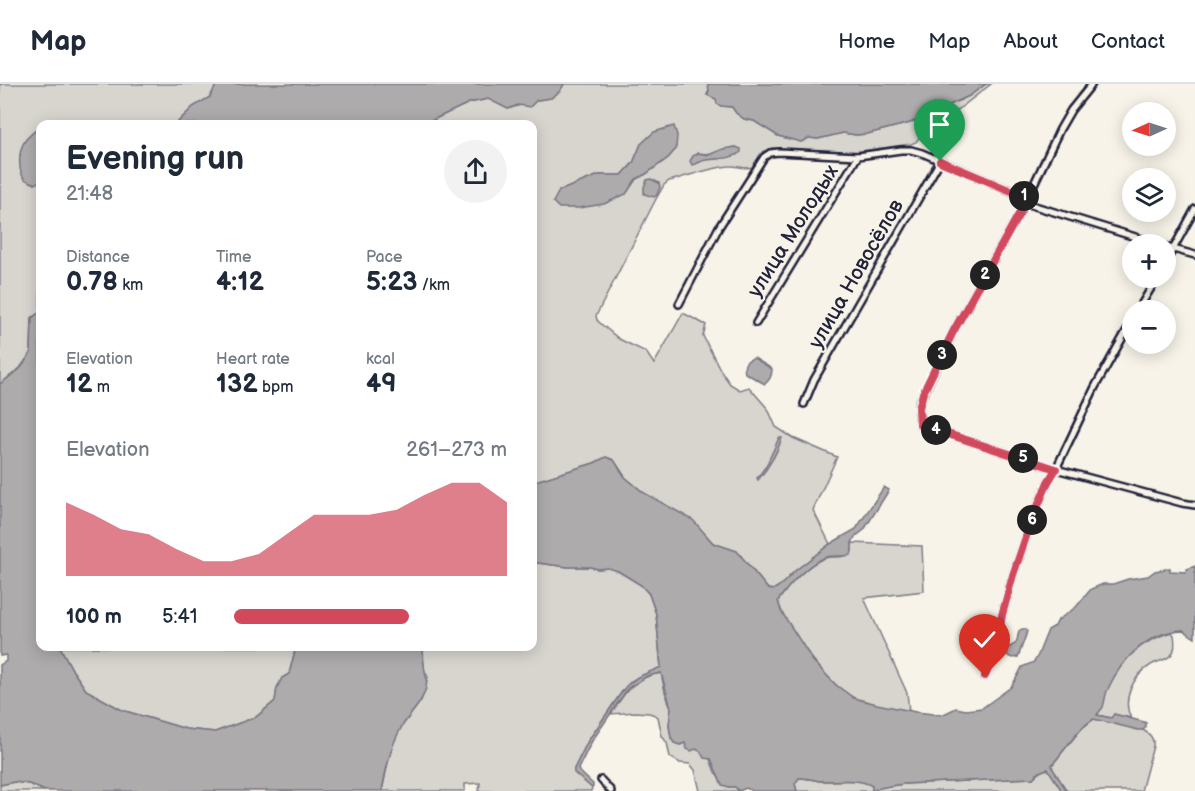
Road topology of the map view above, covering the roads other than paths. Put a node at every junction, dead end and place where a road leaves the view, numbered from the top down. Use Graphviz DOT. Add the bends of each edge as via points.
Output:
graph roads {
  1 [pos="1092,84"];
  2 [pos="858,156"];
  3 [pos="940,161"];
  4 [pos="1027,201"];
  5 [pos="1195,209"];
  6 [pos="1128,234"];
  7 [pos="1176,244"];
  8 [pos="1176,250"];
  9 [pos="1195,255"];
  10 [pos="679,303"];
  11 [pos="756,323"];
  12 [pos="1122,339"];
  13 [pos="804,404"];
  14 [pos="1056,469"];
  15 [pos="1195,505"];
  16 [pos="985,676"];
  17 [pos="601,780"];
  18 [pos="610,791"];
  1 -- 4 [label="street" via="1060,129"];
  2 -- 3 [label="street" via="911,150"];
  2 -- 10 [label="street" via="770,153 719,226"];
  2 -- 11 [label="street, улица Молодых"];
  3 -- 4 [label="street"];
  3 -- 13 [label="street, улица Новосёлов"];
  4 -- 6 [label="street"];
  4 -- 14 [label="street" via="923,393 920,425"];
  5 -- 7 [label="street"];
  8 -- 9 [label="street"];
  12 -- 14 [label="street"];
  14 -- 15 [label="street"];
  14 -- 16 [label="street" via="1030,525"];
  17 -- 18 [label="street"];
}
